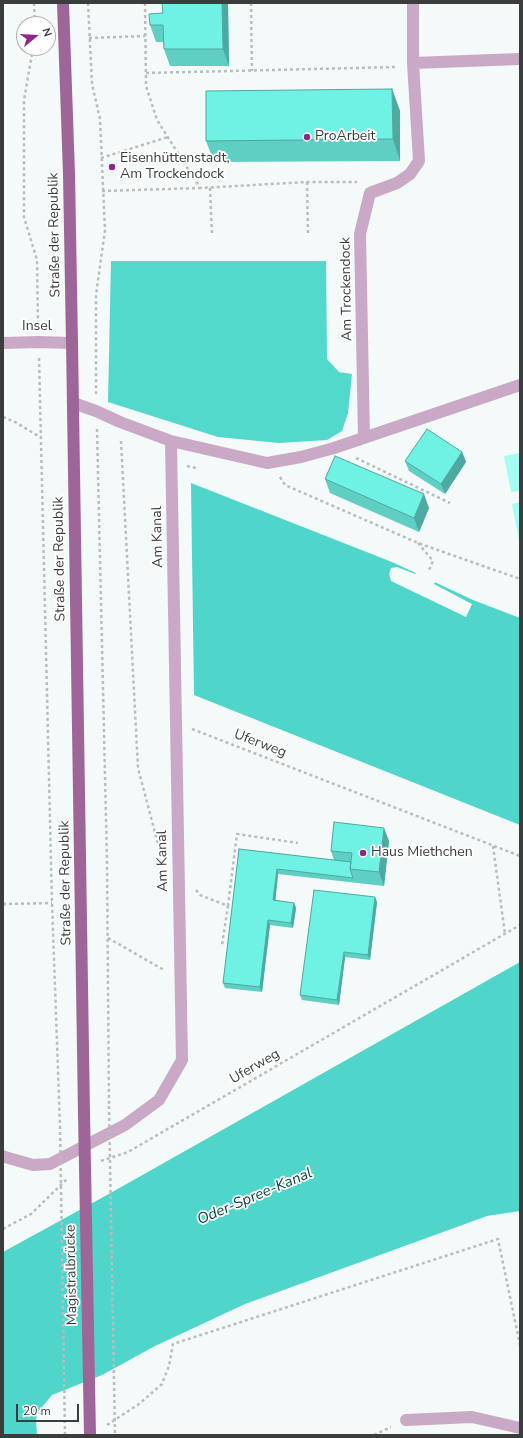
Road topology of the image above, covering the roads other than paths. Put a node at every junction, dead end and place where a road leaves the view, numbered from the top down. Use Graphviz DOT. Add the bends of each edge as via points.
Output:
graph roads {
  1 [pos="63,3"];
  2 [pos="413,3"];
  3 [pos="520,58"];
  4 [pos="413,63"];
  5 [pos="72,342"];
  6 [pos="3,344"];
  7 [pos="520,386"];
  8 [pos="73,403"];
  9 [pos="364,437"];
  10 [pos="172,441"];
  11 [pos="84,1114"];
  12 [pos="3,1156"];
  13 [pos="406,1420"];
  14 [pos="520,1428"];
  15 [pos="90,1435"];
  1 -- 5 [label="main road, Straße der Republik"];
  2 -- 4 [label="street, Am Trockendock"];
  3 -- 4 [label="street"];
  4 -- 9 [label="street, Am Trockendock" via="419,161 410,174 397,183 370,193 360,234"];
  5 -- 6 [label="street, Insel"];
  5 -- 8 [label="main road, Straße der Republik"];
  7 -- 9 [label="street"];
  8 -- 10 [label="street"];
  8 -- 11 [label="main road, Straße der Republik"];
  9 -- 10 [label="street" via="301,457 268,463"];
  10 -- 12 [label="street, Am Kanal" via="182,1060 159,1100 125,1125 50,1164 33,1165"];
  11 -- 15 [label="main road, Magistralbrücke, bridge"];
  13 -- 14 [label="street" via="472,1417"];
}
